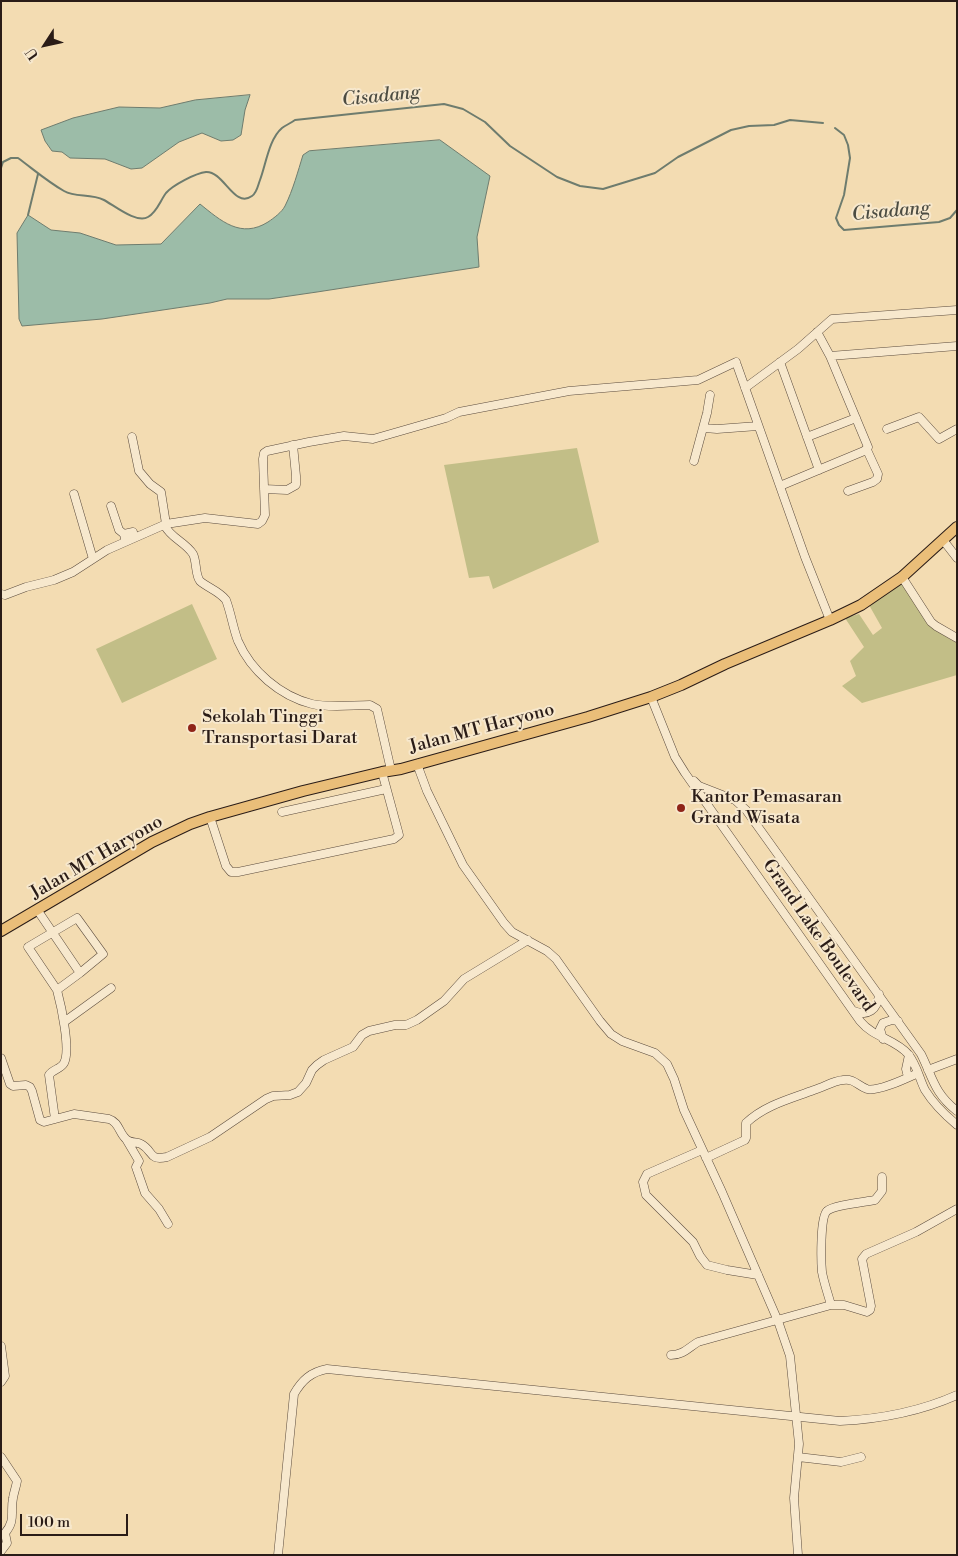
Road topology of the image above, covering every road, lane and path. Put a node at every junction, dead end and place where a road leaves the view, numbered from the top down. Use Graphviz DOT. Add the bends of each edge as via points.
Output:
graph roads {
  1 [pos="957,310"];
  2 [pos="817,332"];
  3 [pos="957,346"];
  4 [pos="830,356"];
  5 [pos="780,362"];
  6 [pos="745,388"];
  7 [pos="710,395"];
  8 [pos="856,418"];
  9 [pos="758,426"];
  10 [pos="704,428"];
  11 [pos="887,429"];
  12 [pos="957,429"];
  13 [pos="132,437"];
  14 [pos="807,437"];
  15 [pos="293,445"];
  16 [pos="867,450"];
  17 [pos="694,461"];
  18 [pos="819,470"];
  19 [pos="780,486"];
  20 [pos="264,489"];
  21 [pos="848,491"];
  22 [pos="74,494"];
  23 [pos="111,506"];
  24 [pos="166,525"];
  25 [pos="957,527"];
  26 [pos="133,532"];
  27 [pos="124,534"];
  28 [pos="943,540"];
  29 [pos="126,543"];
  30 [pos="957,558"];
  31 [pos="93,559"];
  32 [pos="902,577"];
  33 [pos="1,594"];
  34 [pos="830,620"];
  35 [pos="957,638"];
  36 [pos="651,697"];
  37 [pos="417,764"];
  38 [pos="387,771"];
  39 [pos="685,773"];
  40 [pos="386,789"];
  41 [pos="282,812"];
  42 [pos="210,817"];
  43 [pos="38,910"];
  44 [pos="1,931"];
  45 [pos="53,932"];
  46 [pos="528,940"];
  47 [pos="80,973"];
  48 [pos="112,988"];
  49 [pos="57,990"];
  50 [pos="878,994"];
  51 [pos="853,1011"];
  52 [pos="898,1021"];
  53 [pos="64,1022"];
  54 [pos="883,1039"];
  55 [pos="909,1055"];
  56 [pos="1,1058"];
  57 [pos="957,1059"];
  58 [pos="928,1070"];
  59 [pos="918,1073"];
  60 [pos="908,1077"];
  61 [pos="957,1111"];
  62 [pos="55,1119"];
  63 [pos="957,1125"];
  64 [pos="126,1140"];
  65 [pos="704,1154"];
  66 [pos="882,1177"];
  67 [pos="957,1209"];
  68 [pos="168,1224"];
  69 [pos="758,1275"];
  70 [pos="831,1306"];
  71 [pos="778,1321"];
  72 [pos="2,1347"];
  73 [pos="671,1355"];
  74 [pos="1,1382"];
  75 [pos="957,1395"];
  76 [pos="796,1416"];
  77 [pos="1,1457"];
  78 [pos="798,1457"];
  79 [pos="860,1457"];
  80 [pos="1,1551"];
  81 [pos="278,1555"];
  82 [pos="798,1555"];
  1 -- 2 [label="street" via="832,319"];
  2 -- 4 [label="street"];
  2 -- 5 [label="street"];
  3 -- 4 [label="street"];
  4 -- 8 [label="street"];
  5 -- 6 [label="street"];
  5 -- 14 [label="street"];
  6 -- 9 [label="street"];
  6 -- 15 [label="street" via="736,363 698,380 569,391 459,412 373,439 344,436"];
  7 -- 10 [label="street"];
  8 -- 14 [label="street"];
  8 -- 16 [label="street"];
  9 -- 10 [label="street"];
  9 -- 19 [label="street"];
  10 -- 17 [label="street"];
  11 -- 12 [label="street" via="919,417 939,439"];
  13 -- 24 [label="street" via="139,471 161,492"];
  14 -- 18 [label="street"];
  15 -- 20 [label="street" via="264,453"];
  15 -- 20 [label="street" via="296,485 287,490"];
  16 -- 18 [label="street"];
  16 -- 21 [label="street" via="878,474 877,479"];
  18 -- 19 [label="street"];
  19 -- 34 [label="street"];
  20 -- 24 [label="street" via="265,515 256,525 205,518"];
  22 -- 31 [label="street"];
  23 -- 27 [label="street" via="119,530"];
  24 -- 29 [label="street"];
  24 -- 38 [label="street" via="168,531 191,551 200,581 226,600 245,655 268,681 282,691 314,704 370,705 376,709"];
  25 -- 28 [label="main road, Jalan MT Haryono"];
  26 -- 27 [label="street"];
  27 -- 29 [label="street"];
  28 -- 30 [label="street"];
  28 -- 32 [label="main road, Jalan MT Haryono"];
  29 -- 31 [label="street"];
  31 -- 33 [label="street" via="54,580 5,596"];
  32 -- 34 [label="main road, Jalan MT Haryono" via="861,605"];
  32 -- 35 [label="street" via="931,622"];
  34 -- 36 [label="main road, Jalan MT Haryono"];
  36 -- 37 [label="main road, Jalan MT Haryono"];
  36 -- 39 [label="street, Grand Lake Boulevard" via="675,757"];
  37 -- 38 [label="main road, Jalan MT Haryono"];
  37 -- 46 [label="street" via="463,865 504,923 512,932"];
  38 -- 40 [label="street"];
  38 -- 42 [label="main road, Jalan MT Haryono"];
  39 -- 50 [label="street, Grand Lake Boulevard" via="699,786 735,800 746,810"];
  39 -- 51 [label="street, Grand Lake Boulevard"];
  40 -- 41 [label="street"];
  40 -- 42 [label="street" via="398,831 394,839 238,872 231,872 226,866"];
  42 -- 43 [label="main road, Jalan MT Haryono" via="152,842"];
  43 -- 44 [label="main road, Jalan MT Haryono"];
  43 -- 45 [label="street"];
  45 -- 47 [label="street"];
  45 -- 47 [label="street" via="77,918 103,953"];
  45 -- 49 [label="street" via="28,948"];
  46 -- 64 [label="street" via="464,979 444,1002 417,1020 369,1031 353,1047 317,1065 298,1092 266,1099 210,1137 159,1159 152,1157 141,1145"];
  46 -- 65 [label="street" via="556,959 611,1034 655,1053 667,1064"];
  47 -- 49 [label="street"];
  48 -- 53 [label="street"];
  49 -- 53 [label="street"];
  50 -- 51 [label="street" via="878,1003 870,1012 860,1014"];
  50 -- 52 [label="street, Grand Lake Boulevard"];
  51 -- 54 [label="street, Grand Lake Boulevard" via="866,1029"];
  52 -- 54 [label="street" via="883,1024 880,1030"];
  52 -- 58 [label="street, Grand Lake Boulevard"];
  53 -- 62 [label="street" via="65,1062 49,1075"];
  54 -- 55 [label="street, Grand Lake Boulevard"];
  55 -- 59 [label="street"];
  55 -- 60 [label="street"];
  56 -- 62 [label="street" via="10,1084 26,1085 32,1089 40,1120"];
  57 -- 58 [label="street"];
  58 -- 61 [label="street, Grand Lake Boulevard" via="938,1092"];
  59 -- 60 [label="street"];
  59 -- 63 [label="street" via="935,1102"];
  60 -- 65 [label="street" via="876,1089 868,1089 851,1080 834,1081 770,1106 747,1121 745,1140"];
  62 -- 64 [label="street" via="74,1114 113,1120"];
  64 -- 68 [label="street" via="138,1161 136,1167 145,1193"];
  65 -- 69 [label="street"];
  65 -- 69 [label="street" via="647,1174 643,1182 646,1195 693,1242 707,1265"];
  66 -- 70 [label="street" via="882,1191 875,1200 841,1205 824,1214 822,1271"];
  67 -- 70 [label="street" via="866,1254 862,1259 870,1310 867,1312 844,1304"];
  69 -- 71 [label="street"];
  70 -- 71 [label="street"];
  71 -- 73 [label="street" via="698,1342 678,1355"];
  71 -- 76 [label="street" via="790,1356"];
  72 -- 74 [label="street" via="5,1376"];
  75 -- 76 [label="street" via="912,1412 872,1420 840,1421"];
  76 -- 78 [label="street"];
  76 -- 81 [label="street" via="328,1369 320,1371 304,1379 294,1394"];
  77 -- 80 [label="street" via="16,1481 12,1520"];
  78 -- 79 [label="street" via="841,1462"];
  78 -- 82 [label="street" via="794,1498"];
}
